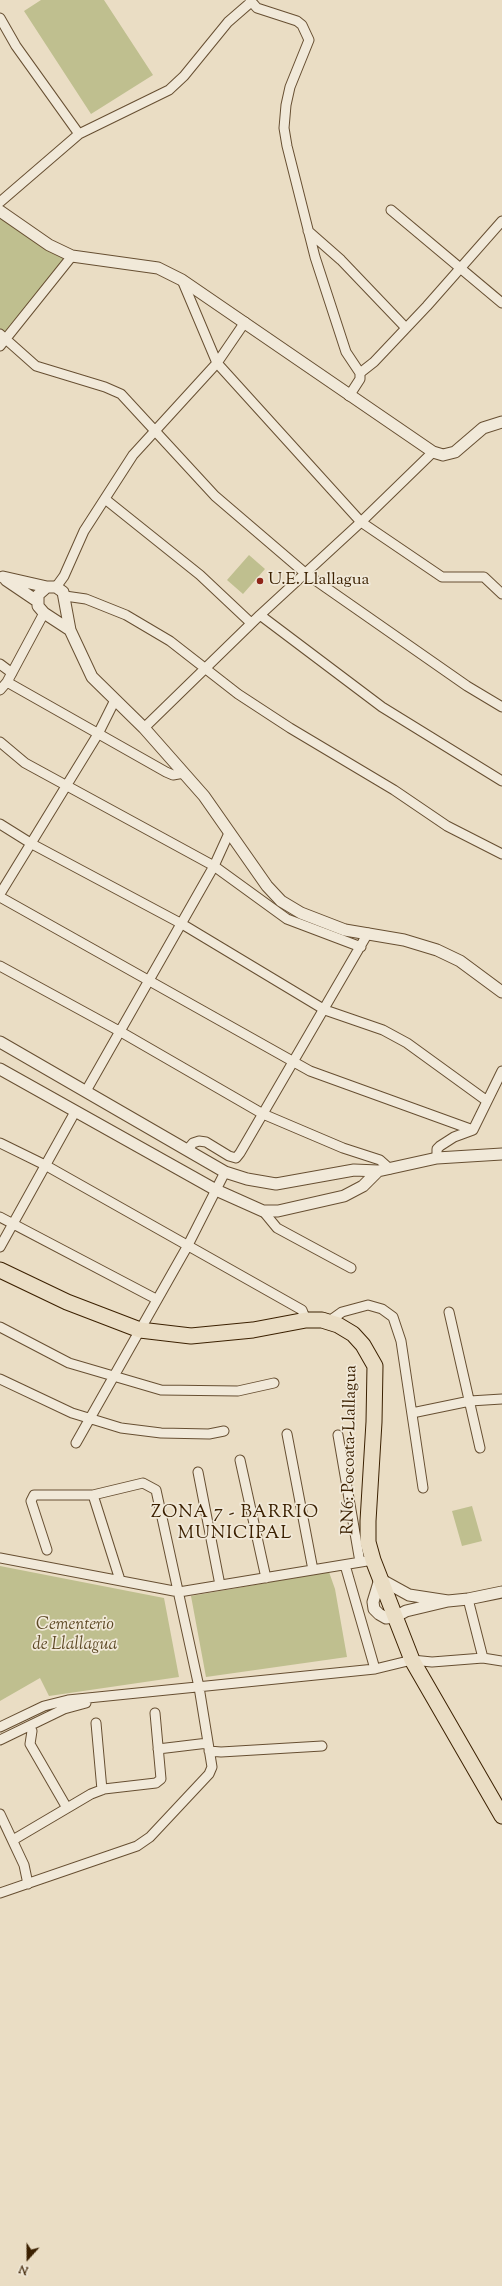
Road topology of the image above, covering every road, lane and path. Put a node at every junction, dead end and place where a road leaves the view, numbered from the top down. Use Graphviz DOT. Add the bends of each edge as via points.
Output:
graph roads {
  1 [pos="250,1"];
  2 [pos="0,18"];
  3 [pos="79,134"];
  4 [pos="0,202"];
  5 [pos="391,210"];
  6 [pos="0,211"];
  7 [pos="502,221"];
  8 [pos="308,231"];
  9 [pos="72,256"];
  10 [pos="460,268"];
  11 [pos="182,280"];
  12 [pos="502,303"];
  13 [pos="245,322"];
  14 [pos="406,328"];
  15 [pos="2,340"];
  16 [pos="217,363"];
  17 [pos="360,373"];
  18 [pos="349,396"];
  19 [pos="502,422"];
  20 [pos="155,429"];
  21 [pos="433,452"];
  22 [pos="105,499"];
  23 [pos="361,522"];
  24 [pos="305,573"];
  25 [pos="1,577"];
  26 [pos="51,587"];
  27 [pos="502,594"];
  28 [pos="65,600"];
  29 [pos="37,601"];
  30 [pos="46,614"];
  31 [pos="260,615"];
  32 [pos="251,623"];
  33 [pos="70,630"];
  34 [pos="0,664"];
  35 [pos="206,669"];
  36 [pos="12,672"];
  37 [pos="7,682"];
  38 [pos="0,690"];
  39 [pos="115,700"];
  40 [pos="502,707"];
  41 [pos="144,728"];
  42 [pos="98,734"];
  43 [pos="0,742"];
  44 [pos="184,774"];
  45 [pos="502,781"];
  46 [pos="67,786"];
  47 [pos="0,824"];
  48 [pos="229,833"];
  49 [pos="32,844"];
  50 [pos="502,854"];
  51 [pos="214,866"];
  52 [pos="0,894"];
  53 [pos="0,897"];
  54 [pos="182,924"];
  55 [pos="368,933"];
  56 [pos="360,947"];
  57 [pos="0,966"];
  58 [pos="149,981"];
  59 [pos="502,992"];
  60 [pos="325,1010"];
  61 [pos="121,1032"];
  62 [pos="0,1042"];
  63 [pos="293,1062"];
  64 [pos="0,1069"];
  65 [pos="502,1071"];
  66 [pos="86,1091"];
  67 [pos="487,1101"];
  68 [pos="75,1112"];
  69 [pos="263,1114"];
  70 [pos="473,1130"];
  71 [pos="0,1143"];
  72 [pos="188,1149"];
  73 [pos="502,1154"];
  74 [pos="437,1158"];
  75 [pos="45,1165"];
  76 [pos="390,1168"];
  77 [pos="378,1171"];
  78 [pos="225,1172"];
  79 [pos="216,1190"];
  80 [pos="263,1211"];
  81 [pos="0,1217"];
  82 [pos="14,1225"];
  83 [pos="0,1247"];
  84 [pos="187,1247"];
  85 [pos="351,1268"];
  86 [pos="0,1270"];
  87 [pos="156,1299"];
  88 [pos="449,1312"];
  89 [pos="306,1320"];
  90 [pos="328,1322"];
  91 [pos="0,1327"];
  92 [pos="140,1330"];
  93 [pos="0,1378"];
  94 [pos="113,1378"];
  95 [pos="274,1383"];
  96 [pos="502,1399"];
  97 [pos="470,1401"];
  98 [pos="412,1412"];
  99 [pos="89,1420"];
  100 [pos="224,1431"];
  101 [pos="287,1434"];
  102 [pos="338,1435"];
  103 [pos="76,1443"];
  104 [pos="480,1448"];
  105 [pos="240,1460"];
  106 [pos="198,1472"];
  107 [pos="423,1488"];
  108 [pos="93,1495"];
  109 [pos="47,1550"];
  110 [pos="0,1558"];
  111 [pos="366,1561"];
  112 [pos="345,1565"];
  113 [pos="313,1570"];
  114 [pos="266,1578"];
  115 [pos="120,1580"];
  116 [pos="220,1585"];
  117 [pos="390,1587"];
  118 [pos="179,1592"];
  119 [pos="502,1592"];
  120 [pos="468,1599"];
  121 [pos="448,1601"];
  122 [pos="397,1618"];
  123 [pos="483,1658"];
  124 [pos="412,1660"];
  125 [pos="502,1661"];
  126 [pos="375,1669"];
  127 [pos="199,1687"];
  128 [pos="102,1697"];
  129 [pos="154,1713"];
  130 [pos="96,1723"];
  131 [pos="0,1727"];
  132 [pos="32,1731"];
  133 [pos="0,1740"];
  134 [pos="322,1746"];
  135 [pos="209,1747"];
  136 [pos="158,1749"];
  137 [pos="102,1790"];
  138 [pos="67,1808"];
  139 [pos="0,1814"];
  140 [pos="502,1816"];
  141 [pos="13,1840"];
  142 [pos="28,1884"];
  143 [pos="0,1893"];
  1 -- 3 [label="street" via="228,22 184,76 169,90"];
  1 -- 8 [label="street" via="257,8 297,21 302,25 309,40 290,87 284,128"];
  2 -- 3 [label="street" via="16,46"];
  3 -- 4 [label="street"];
  5 -- 10 [label="street"];
  6 -- 9 [label="street" via="49,245"];
  7 -- 10 [label="street"];
  8 -- 14 [label="street" via="341,260"];
  8 -- 17 [label="street" via="346,352"];
  9 -- 11 [label="street" via="158,268"];
  9 -- 15 [label="street"];
  10 -- 12 [label="street"];
  10 -- 14 [label="street"];
  11 -- 13 [label="street"];
  11 -- 16 [label="street"];
  13 -- 16 [label="street"];
  13 -- 18 [label="street"];
  14 -- 17 [label="street"];
  15 -- 20 [label="street" via="36,366 121,394"];
  16 -- 20 [label="street"];
  16 -- 23 [label="street"];
  17 -- 18 [label="street" via="357,384"];
  18 -- 21 [label="street"];
  19 -- 21 [label="street" via="483,428 454,452"];
  20 -- 22 [label="street" via="133,455"];
  20 -- 24 [label="street" via="215,496"];
  21 -- 23 [label="street"];
  22 -- 26 [label="street" via="84,530 64,576"];
  22 -- 32 [label="street" via="200,575"];
  23 -- 24 [label="street"];
  23 -- 27 [label="street" via="432,572 442,577 484,577"];
  24 -- 31 [label="street"];
  24 -- 40 [label="street" via="467,686"];
  25 -- 26 [label="street"];
  25 -- 29 [label="street"];
  26 -- 28 [label="street"];
  26 -- 29 [label="street" via="38,595"];
  28 -- 30 [label="street" via="62,611"];
  28 -- 33 [label="street"];
  28 -- 35 [label="street" via="86,599 126,615 170,641"];
  29 -- 30 [label="street"];
  30 -- 33 [label="street"];
  30 -- 36 [label="street"];
  31 -- 32 [label="street"];
  31 -- 45 [label="street" via="382,707"];
  32 -- 35 [label="street"];
  33 -- 39 [label="street" via="92,677"];
  34 -- 36 [label="street"];
  35 -- 41 [label="street"];
  35 -- 50 [label="street" via="238,694 290,728 394,790 447,826"];
  36 -- 37 [label="street"];
  37 -- 38 [label="street"];
  37 -- 42 [label="street"];
  39 -- 41 [label="street"];
  39 -- 42 [label="street"];
  41 -- 44 [label="street"];
  42 -- 44 [label="street" via="166,772 173,775"];
  42 -- 46 [label="street"];
  43 -- 46 [label="street" via="25,763"];
  44 -- 48 [label="street" via="204,796"];
  46 -- 49 [label="street"];
  46 -- 51 [label="street"];
  47 -- 49 [label="street"];
  48 -- 51 [label="street"];
  48 -- 55 [label="street" via="267,886 282,901 324,923 345,930"];
  49 -- 52 [label="street"];
  49 -- 54 [label="street"];
  51 -- 54 [label="street"];
  51 -- 56 [label="street" via="287,919"];
  53 -- 58 [label="street"];
  54 -- 58 [label="street"];
  54 -- 60 [label="street"];
  55 -- 56 [label="street"];
  55 -- 59 [label="street" via="438,950 460,961"];
  56 -- 60 [label="street"];
  57 -- 61 [label="street"];
  58 -- 61 [label="street"];
  58 -- 63 [label="street"];
  60 -- 63 [label="street"];
  60 -- 67 [label="street" via="383,1030"];
  61 -- 66 [label="street"];
  61 -- 69 [label="street"];
  62 -- 66 [label="street"];
  63 -- 69 [label="street"];
  63 -- 70 [label="street" via="310,1071"];
  64 -- 68 [label="street"];
  65 -- 67 [label="street"];
  66 -- 72 [label="street"];
  67 -- 70 [label="street"];
  68 -- 75 [label="street"];
  68 -- 79 [label="street"];
  69 -- 72 [label="street" via="236,1158 206,1142 193,1143"];
  69 -- 76 [label="street" via="343,1148 380,1160"];
  70 -- 74 [label="street" via="454,1136 440,1146 437,1149"];
  71 -- 75 [label="street"];
  72 -- 78 [label="street"];
  73 -- 74 [label="street"];
  74 -- 76 [label="street"];
  75 -- 82 [label="street"];
  75 -- 84 [label="street"];
  76 -- 77 [label="street"];
  77 -- 78 [label="street" via="354,1170 276,1184 246,1179"];
  77 -- 80 [label="street" via="363,1186 344,1196 278,1211"];
  78 -- 79 [label="street"];
  79 -- 80 [label="street"];
  79 -- 84 [label="street"];
  80 -- 85 [label="street" via="277,1228"];
  81 -- 82 [label="street"];
  82 -- 83 [label="street"];
  82 -- 87 [label="street"];
  84 -- 87 [label="street"];
  84 -- 89 [label="street" via="302,1310"];
  86 -- 92 [label="highway, RN6: Pocoata-Llallagua" via="67,1302"];
  87 -- 92 [label="street"];
  88 -- 97 [label="street"];
  89 -- 90 [label="highway, RN6: Pocoata-Llallagua"];
  89 -- 92 [label="highway, RN6: Pocoata-Llallagua" via="253,1330 191,1336"];
  90 -- 98 [label="street" via="342,1312 368,1305 382,1309 394,1317 401,1341"];
  90 -- 111 [label="highway, RN6: Pocoata-Llallagua" via="353,1334 371,1356 375,1366"];
  91 -- 94 [label="street" via="69,1363"];
  92 -- 94 [label="street"];
  93 -- 99 [label="street"];
  94 -- 95 [label="street" via="161,1390 192,1391 238,1391"];
  94 -- 99 [label="street"];
  96 -- 97 [label="street"];
  97 -- 98 [label="street"];
  97 -- 104 [label="street"];
  98 -- 107 [label="street"];
  99 -- 100 [label="street" via="121,1428 160,1433 208,1434"];
  99 -- 103 [label="street"];
  101 -- 113 [label="street"];
  102 -- 111 [label="street"];
  105 -- 114 [label="street"];
  106 -- 116 [label="street"];
  108 -- 109 [label="street" via="34,1495 31,1500"];
  108 -- 115 [label="street"];
  108 -- 118 [label="street" via="143,1483 156,1490"];
  110 -- 115 [label="street"];
  111 -- 112 [label="street"];
  111 -- 117 [label="highway, RN6: Pocoata-Llallagua"];
  112 -- 113 [label="street"];
  112 -- 126 [label="street"];
  113 -- 114 [label="street"];
  114 -- 116 [label="street"];
  115 -- 118 [label="street"];
  116 -- 118 [label="street"];
  117 -- 121 [label="street" via="409,1596"];
  117 -- 122 [label="highway, RN6: Pocoata-Llallagua"];
  117 -- 122 [label="street" via="380,1592 373,1602 374,1609 379,1614"];
  118 -- 127 [label="street"];
  119 -- 120 [label="street"];
  120 -- 121 [label="street"];
  120 -- 123 [label="street"];
  121 -- 122 [label="street"];
  122 -- 124 [label="highway, RN6: Pocoata-Llallagua"];
  123 -- 124 [label="street" via="432,1662"];
  123 -- 125 [label="street"];
  124 -- 126 [label="street"];
  124 -- 140 [label="highway, RN6: Pocoata-Llallagua"];
  126 -- 127 [label="street"];
  127 -- 128 [label="street"];
  127 -- 135 [label="street"];
  128 -- 131 [label="street" via="68,1700 44,1706"];
  128 -- 133 [label="street" via="64,1709"];
  129 -- 136 [label="street"];
  130 -- 137 [label="street"];
  132 -- 138 [label="street" via="30,1744"];
  134 -- 135 [label="street" via="221,1752"];
  135 -- 136 [label="street"];
  135 -- 142 [label="street" via="212,1767 209,1774 150,1837 137,1846"];
  136 -- 137 [label="street" via="161,1778 156,1783"];
  137 -- 138 [label="street"];
  138 -- 141 [label="street"];
  139 -- 141 [label="street"];
  141 -- 142 [label="street" via="24,1865"];
  142 -- 143 [label="street"];
}
